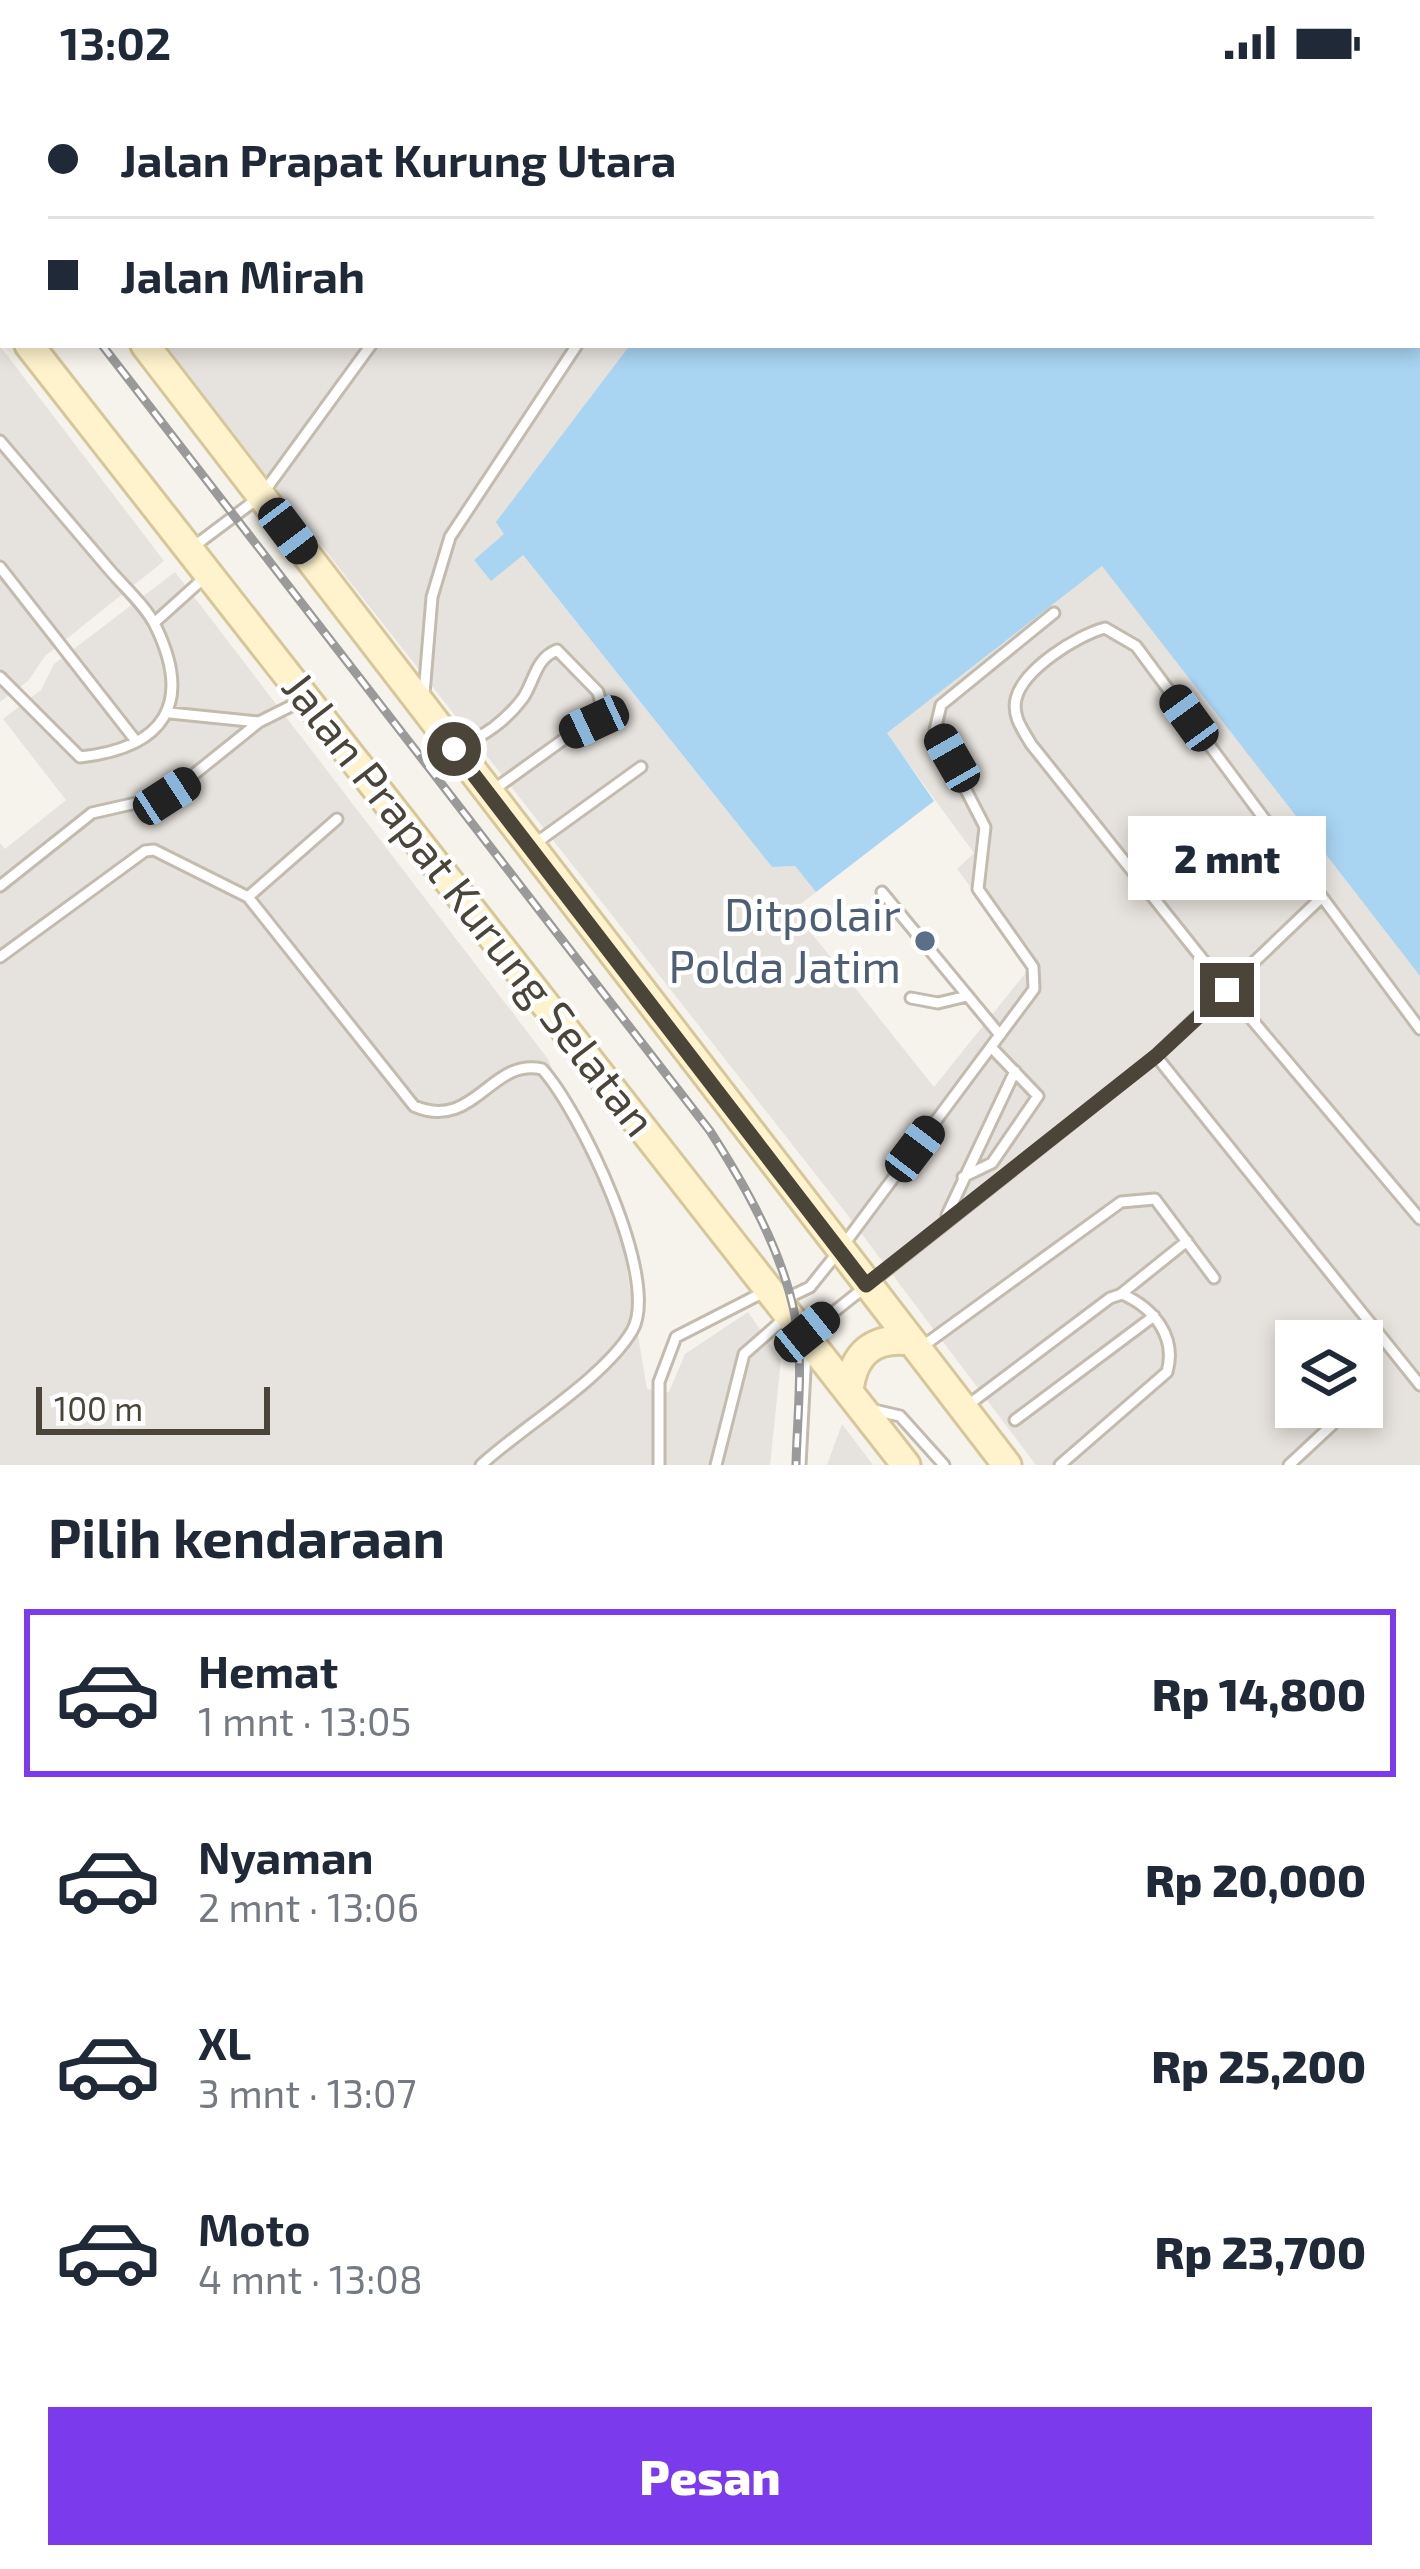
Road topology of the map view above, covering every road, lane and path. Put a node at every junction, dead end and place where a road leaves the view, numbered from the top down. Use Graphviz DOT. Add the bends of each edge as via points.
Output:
graph roads {
  1 [pos="0,86"];
  2 [pos="0,103"];
  3 [pos="31,348"];
  4 [pos="147,348"];
  5 [pos="369,348"];
  6 [pos="575,348"];
  7 [pos="0,440"];
  8 [pos="261,496"];
  9 [pos="188,550"];
  10 [pos="0,567"];
  11 [pos="208,575"];
  12 [pos="1054,613"];
  13 [pos="154,623"];
  14 [pos="0,676"];
  15 [pos="307,698"];
  16 [pos="422,708"];
  17 [pos="170,713"];
  18 [pos="259,722"];
  19 [pos="136,741"];
  20 [pos="454,749"];
  21 [pos="640,767"];
  22 [pos="489,794"];
  23 [pos="337,819"];
  24 [pos="530,848"];
  25 [pos="0,886"];
  26 [pos="882,892"];
  27 [pos="248,897"];
  28 [pos="1321,898"];
  29 [pos="0,957"];
  30 [pos="1227,990"];
  31 [pos="967,996"];
  32 [pos="911,998"];
  33 [pos="1420,1029"];
  34 [pos="1000,1035"];
  35 [pos="991,1047"];
  36 [pos="1156,1056"];
  37 [pos="1015,1071"];
  38 [pos="963,1177"];
  39 [pos="1420,1219"];
  40 [pos="945,1220"];
  41 [pos="1187,1241"];
  42 [pos="839,1251"];
  43 [pos="1214,1278"];
  44 [pos="866,1285"];
  45 [pos="1119,1295"];
  46 [pos="788,1309"];
  47 [pos="1154,1316"];
  48 [pos="915,1345"];
  49 [pos="1420,1384"];
  50 [pos="856,1400"];
  51 [pos="964,1408"];
  52 [pos="1015,1420"];
  53 [pos="1329,1428"];
  54 [pos="482,1465"];
  55 [pos="659,1465"];
  56 [pos="716,1465"];
  57 [pos="800,1465"];
  58 [pos="906,1465"];
  59 [pos="944,1465"];
  60 [pos="1007,1465"];
  61 [pos="1060,1465"];
  62 [pos="1289,1465"];
  1 -- 2 [label="lane"];
  3 -- 9 [label="street, Jalan Prapat Kurung Selatan"];
  4 -- 8 [label="street"];
  5 -- 8 [label="lane"];
  6 -- 16 [label="lane" via="450,537 433,597"];
  7 -- 13 [label="lane"];
  8 -- 9 [label="lane"];
  8 -- 16 [label="street"];
  9 -- 11 [label="street, Jalan Prapat Kurung Selatan"];
  10 -- 19 [label="lane"];
  11 -- 13 [label="lane"];
  11 -- 15 [label="street, Jalan Prapat Kurung Selatan"];
  12 -- 34 [label="lane" via="934,717 985,826 975,880 1036,980"];
  13 -- 17 [label="lane" via="174,691"];
  14 -- 19 [label="lane" via="80,757"];
  15 -- 18 [label="lane"];
  15 -- 46 [label="street, Jalan Prapat Kurung Selatan"];
  16 -- 20 [label="street"];
  17 -- 18 [label="lane"];
  17 -- 19 [label="lane"];
  18 -- 25 [label="lane" via="167,796 92,813"];
  20 -- 22 [label="street"];
  20 -- 22 [label="lane" via="499,725 557,650 598,692 603,711 594,722"];
  21 -- 24 [label="lane"];
  22 -- 24 [label="street"];
  23 -- 27 [label="lane"];
  24 -- 42 [label="street"];
  26 -- 31 [label="lane"];
  27 -- 29 [label="lane" via="145,851"];
  27 -- 54 [label="lane" via="414,1106 456,1111 504,1077 542,1069 610,1188 635,1280 631,1332"];
  28 -- 30 [label="lane"];
  28 -- 30 [label="lane" via="1122,634 1087,632 1026,680 1016,718 1031,744"];
  28 -- 33 [label="lane"];
  30 -- 36 [label="lane"];
  30 -- 39 [label="lane"];
  31 -- 32 [label="lane"];
  31 -- 34 [label="lane"];
  34 -- 35 [label="lane"];
  35 -- 37 [label="lane"];
  35 -- 42 [label="lane"];
  36 -- 40 [label="lane"];
  36 -- 49 [label="lane"];
  37 -- 38 [label="lane"];
  37 -- 38 [label="lane" via="1037,1101 992,1163"];
  38 -- 40 [label="lane"];
  40 -- 44 [label="lane"];
  41 -- 43 [label="lane"];
  41 -- 45 [label="lane"];
  41 -- 48 [label="lane" via="1155,1199 1120,1202"];
  42 -- 44 [label="street"];
  42 -- 46 [label="lane"];
  44 -- 46 [label="lane"];
  44 -- 48 [label="street"];
  45 -- 47 [label="lane"];
  45 -- 51 [label="lane"];
  46 -- 50 [label="street, Jalan Prapat Kurung Selatan"];
  46 -- 55 [label="lane" via="676,1337 659,1382"];
  46 -- 56 [label="lane" via="744,1354"];
  46 -- 57 [label="lane"];
  47 -- 52 [label="lane"];
  47 -- 61 [label="lane" via="1172,1355 1167,1372"];
  48 -- 50 [label="street" via="877,1342 859,1356"];
  48 -- 51 [label="street"];
  50 -- 58 [label="street, Jalan Prapat Kurung Selatan"];
  50 -- 59 [label="lane" via="900,1416"];
  51 -- 60 [label="street"];
  53 -- 62 [label="lane"];
}
